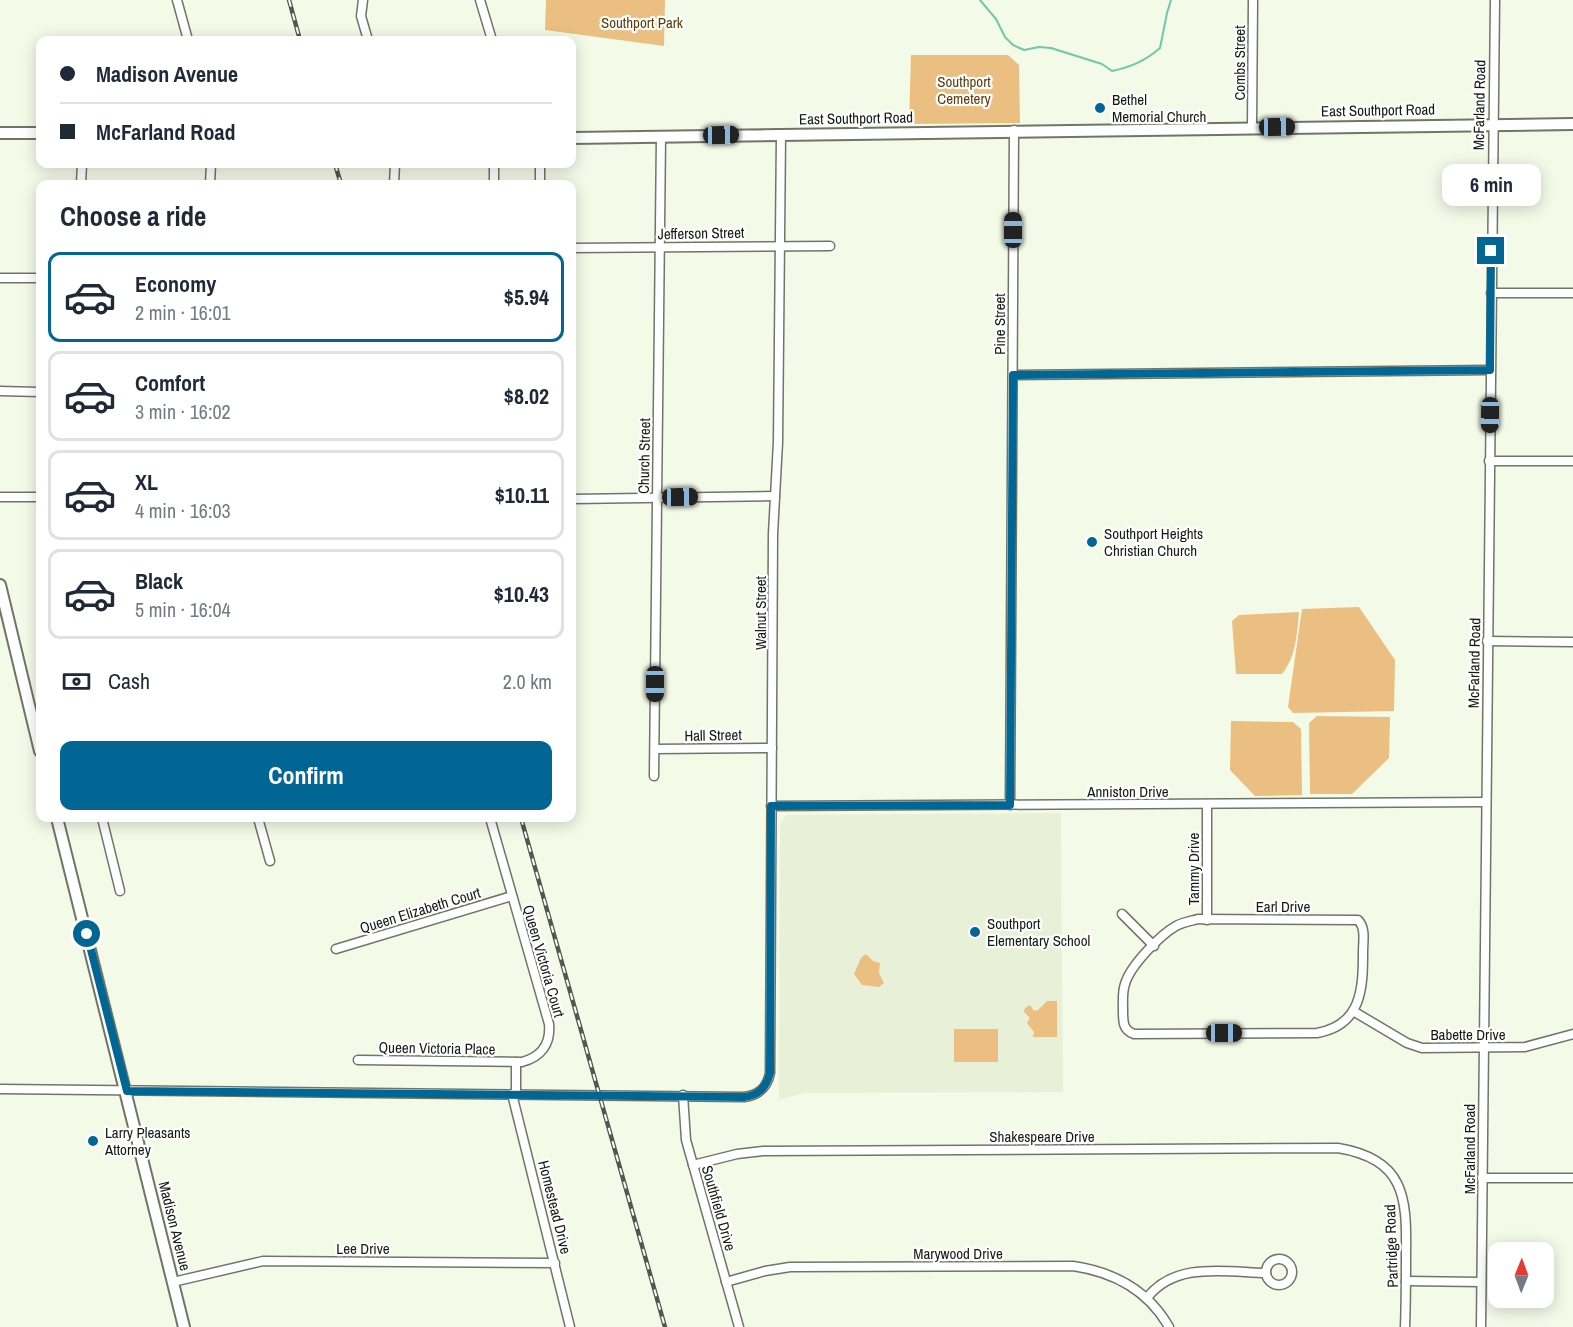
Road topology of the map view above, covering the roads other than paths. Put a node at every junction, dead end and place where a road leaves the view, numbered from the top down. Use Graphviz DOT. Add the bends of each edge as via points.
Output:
graph roads {
  1 [pos="177,0"];
  2 [pos="363,0"];
  3 [pos="480,0"];
  4 [pos="1253,0"];
  5 [pos="1495,4"];
  6 [pos="187,36"];
  7 [pos="367,36"];
  8 [pos="491,36"];
  9 [pos="1492,124"];
  10 [pos="1573,124"];
  11 [pos="1252,127"];
  12 [pos="1014,130"];
  13 [pos="0,133"];
  14 [pos="36,133"];
  15 [pos="781,134"];
  16 [pos="661,136"];
  17 [pos="576,138"];
  18 [pos="780,245"];
  19 [pos="830,246"];
  20 [pos="660,247"];
  21 [pos="576,248"];
  22 [pos="0,278"];
  23 [pos="36,278"];
  24 [pos="1491,293"];
  25 [pos="1573,293"];
  26 [pos="1490,370"];
  27 [pos="1013,375"];
  28 [pos="0,391"];
  29 [pos="36,392"];
  30 [pos="1489,461"];
  31 [pos="1573,461"];
  32 [pos="775,496"];
  33 [pos="0,497"];
  34 [pos="36,497"];
  35 [pos="657,497"];
  36 [pos="576,499"];
  37 [pos="0,585"];
  38 [pos="1487,641"];
  39 [pos="1573,642"];
  40 [pos="36,731"];
  41 [pos="772,748"];
  42 [pos="655,749"];
  43 [pos="654,776"];
  44 [pos="1486,802"];
  45 [pos="1206,804"];
  46 [pos="1010,805"];
  47 [pos="771,806"];
  48 [pos="58,822"];
  49 [pos="103,822"];
  50 [pos="259,822"];
  51 [pos="491,822"];
  52 [pos="270,861"];
  53 [pos="120,891"];
  54 [pos="512,896"];
  55 [pos="1122,914"];
  56 [pos="1207,920"];
  57 [pos="1154,946"];
  58 [pos="336,949"];
  59 [pos="1353,1011"];
  60 [pos="1573,1034"];
  61 [pos="1483,1047"];
  62 [pos="358,1060"];
  63 [pos="516,1062"];
  64 [pos="0,1089"];
  65 [pos="127,1091"];
  66 [pos="514,1094"];
  67 [pos="683,1095"];
  68 [pos="693,1165"];
  69 [pos="1387,1170"];
  70 [pos="1482,1178"];
  71 [pos="1573,1178"];
  72 [pos="555,1263"];
  73 [pos="1266,1273"];
  74 [pos="1406,1281"];
  75 [pos="173,1282"];
  76 [pos="726,1282"];
  77 [pos="1481,1282"];
  78 [pos="1147,1298"];
  79 [pos="184,1327"];
  80 [pos="570,1327"];
  81 [pos="739,1327"];
  82 [pos="1169,1327"];
  83 [pos="1405,1327"];
  84 [pos="1481,1327"];
  1 -- 6 [label="street"];
  2 -- 7 [label="street" via="361,13"];
  3 -- 8 [label="street"];
  4 -- 11 [label="street, Combs Street"];
  5 -- 9 [label="street, McFarland Road"];
  9 -- 10 [label="main road, East Southport Road"];
  9 -- 11 [label="main road, East Southport Road"];
  9 -- 24 [label="street, McFarland Road"];
  11 -- 12 [label="main road, East Southport Road"];
  12 -- 15 [label="main road, East Southport Road"];
  12 -- 27 [label="street, Pine Street"];
  13 -- 14 [label="main road"];
  15 -- 16 [label="main road, East Southport Road"];
  15 -- 18 [label="street, Walnut Street"];
  16 -- 17 [label="main road, East Southport Road"];
  16 -- 20 [label="street, Church Street"];
  18 -- 19 [label="street, Jefferson Street"];
  18 -- 20 [label="street, Jefferson Street"];
  18 -- 32 [label="street, Walnut Street"];
  20 -- 21 [label="street, Jefferson Street"];
  20 -- 35 [label="street, Church Street"];
  22 -- 23 [label="street"];
  24 -- 25 [label="street"];
  24 -- 26 [label="street, McFarland Road"];
  26 -- 27 [label="street"];
  26 -- 30 [label="street, McFarland Road"];
  27 -- 46 [label="street, Pine Street"];
  28 -- 29 [label="street"];
  30 -- 31 [label="street"];
  30 -- 38 [label="street, McFarland Road"];
  32 -- 35 [label="street"];
  32 -- 41 [label="street, Walnut Street"];
  33 -- 34 [label="street"];
  35 -- 36 [label="street"];
  35 -- 42 [label="street, Church Street"];
  37 -- 40 [label="main road"];
  38 -- 39 [label="street"];
  38 -- 44 [label="street, McFarland Road"];
  41 -- 42 [label="street, Hall Street"];
  41 -- 47 [label="street, Walnut Street"];
  42 -- 43 [label="street, Church Street"];
  44 -- 45 [label="street, Anniston Drive"];
  44 -- 61 [label="street, McFarland Road"];
  45 -- 46 [label="street, Anniston Drive"];
  45 -- 56 [label="street, Tammy Drive"];
  46 -- 47 [label="street, Anniston Drive"];
  47 -- 67 [label="street, Walnut Street" via="767,1083 762,1090 744,1097"];
  48 -- 65 [label="main road, Madison Avenue"];
  49 -- 53 [label="street"];
  50 -- 52 [label="street"];
  51 -- 54 [label="street, Queen Victoria Court"];
  54 -- 58 [label="street, Queen Elizabeth Court"];
  54 -- 63 [label="street, Queen Victoria Court" via="549,1032 545,1047 537,1056"];
  55 -- 57 [label="street"];
  56 -- 57 [label="street, Tammy Drive" via="1176,926"];
  56 -- 59 [label="street, Earl Drive" via="1359,922 1363,929 1363,980"];
  57 -- 59 [label="street, Tammy Drive" via="1133,967 1124,984 1123,1023 1134,1034 1317,1033 1335,1028"];
  59 -- 61 [label="street, Babette Drive" via="1418,1047"];
  60 -- 61 [label="street, Babette Drive" via="1526,1047"];
  61 -- 70 [label="street, McFarland Road"];
  62 -- 63 [label="street, Queen Victoria Place"];
  63 -- 66 [label="street"];
  64 -- 65 [label="street"];
  65 -- 66 [label="street"];
  65 -- 75 [label="main road, Madison Avenue"];
  66 -- 67 [label="street"];
  66 -- 72 [label="street, Homestead Drive"];
  67 -- 68 [label="street, Southfield Drive" via="684,1130"];
  68 -- 69 [label="street, Shakespeare Drive" via="764,1151 1338,1148 1363,1154"];
  68 -- 76 [label="street, Southfield Drive"];
  69 -- 74 [label="street, Partridge Road" via="1398,1184 1406,1208"];
  70 -- 71 [label="street"];
  70 -- 77 [label="street, McFarland Road"];
  72 -- 75 [label="street, Lee Drive" via="256,1261"];
  72 -- 80 [label="street, Homestead Drive"];
  73 -- 78 [label="street" via="1189,1272 1165,1281"];
  74 -- 77 [label="street"];
  74 -- 83 [label="street, Partridge Road"];
  75 -- 79 [label="main road, Madison Avenue"];
  76 -- 78 [label="street, Marywood Drive" via="790,1268 1073,1266 1114,1276"];
  76 -- 81 [label="street, Southfield Drive"];
  77 -- 84 [label="street, McFarland Road"];
  78 -- 82 [label="street, Marywood Drive"];
}
